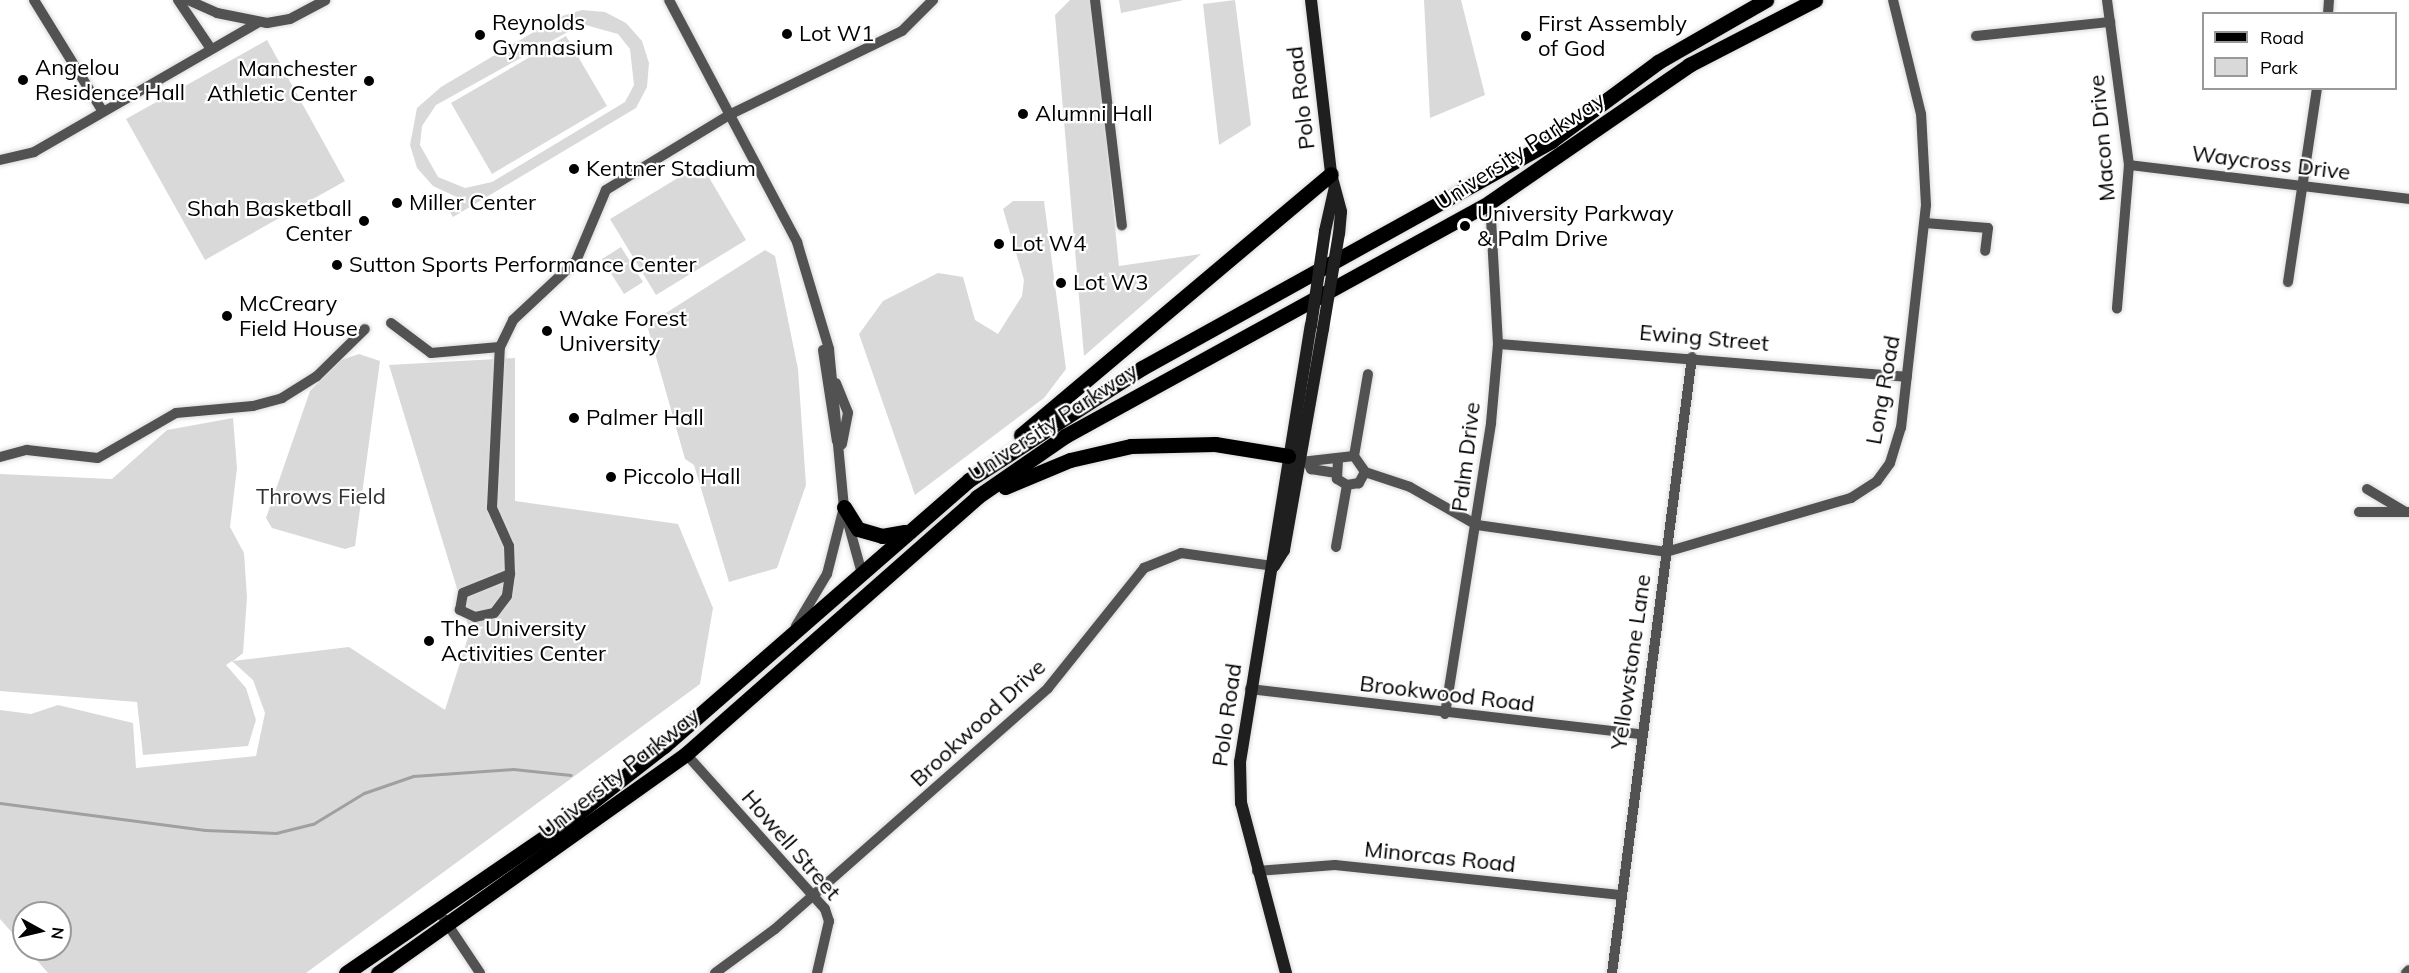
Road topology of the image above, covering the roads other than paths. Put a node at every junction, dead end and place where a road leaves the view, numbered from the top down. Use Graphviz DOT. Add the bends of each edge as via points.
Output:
graph roads {
  1 [pos="34,0"];
  2 [pos="178,0"];
  3 [pos="188,0"];
  4 [pos="325,0"];
  5 [pos="669,0"];
  6 [pos="1095,0"];
  7 [pos="1311,0"];
  8 [pos="1766,0"];
  9 [pos="1815,0"];
  10 [pos="1893,0"];
  11 [pos="2107,0"];
  12 [pos="930,4"];
  13 [pos="260,22"];
  14 [pos="2110,22"];
  15 [pos="1976,36"];
  16 [pos="211,49"];
  17 [pos="2317,90"];
  18 [pos="102,110"];
  19 [pos="731,114"];
  20 [pos="0,160"];
  21 [pos="2129,165"];
  22 [pos="1331,174"];
  23 [pos="2303,186"];
  24 [pos="1334,191"];
  25 [pos="2409,200"];
  26 [pos="1490,202"];
  27 [pos="1925,223"];
  28 [pos="1122,225"];
  29 [pos="1985,251"];
  30 [pos="2288,282"];
  31 [pos="2117,308"];
  32 [pos="391,323"];
  33 [pos="1317,328"];
  34 [pos="365,329"];
  35 [pos="823,335"];
  36 [pos="1498,344"];
  37 [pos="500,346"];
  38 [pos="1692,357"];
  39 [pos="1368,374"];
  40 [pos="1907,378"];
  41 [pos="840,447"];
  42 [pos="1353,456"];
  43 [pos="0,457"];
  44 [pos="1299,460"];
  45 [pos="1336,467"];
  46 [pos="1365,472"];
  47 [pos="969,480"];
  48 [pos="1347,485"];
  49 [pos="2367,489"];
  50 [pos="844,507"];
  51 [pos="2407,511"];
  52 [pos="2359,512"];
  53 [pos="944,525"];
  54 [pos="1477,525"];
  55 [pos="907,531"];
  56 [pos="1336,548"];
  57 [pos="1666,552"];
  58 [pos="1274,566"];
  59 [pos="861,570"];
  60 [pos="510,574"];
  61 [pos="829,623"];
  62 [pos="796,626"];
  63 [pos="1250,689"];
  64 [pos="1445,714"];
  65 [pos="1641,734"];
  66 [pos="686,754"];
  67 [pos="1257,871"];
  68 [pos="1619,895"];
  69 [pos="812,897"];
  70 [pos="443,917"];
  71 [pos="346,973"];
  72 [pos="378,973"];
  73 [pos="480,973"];
  74 [pos="715,973"];
  75 [pos="817,973"];
  76 [pos="1286,973"];
  77 [pos="1612,973"];
  1 -- 18 [label="street"];
  2 -- 16 [label="street"];
  3 -- 13 [label="street"];
  4 -- 13 [label="street" via="290,19"];
  5 -- 19 [label="street"];
  6 -- 28 [label="street"];
  7 -- 22 [label="main road, Polo Road"];
  8 -- 47 [label="main road, University Parkway" via="1658,62 1551,141 1142,368"];
  9 -- 26 [label="main road, University Parkway" via="1689,65"];
  10 -- 27 [label="street, Long Road" via="1921,114"];
  11 -- 14 [label="street, Macon Drive"];
  12 -- 19 [label="street" via="902,31"];
  13 -- 16 [label="street"];
  14 -- 15 [label="street"];
  14 -- 21 [label="street, Macon Drive"];
  16 -- 18 [label="street"];
  17 -- 23 [label="street"];
  18 -- 20 [label="street" via="34,152"];
  19 -- 35 [label="street" via="802,254"];
  19 -- 37 [label="street" via="609,186 576,261 513,320"];
  21 -- 23 [label="street, Waycross Drive"];
  21 -- 31 [label="street, Macon Drive"];
  22 -- 24 [label="main road, Polo Road"];
  22 -- 47 [label="main road"];
  23 -- 25 [label="street, Waycross Drive"];
  23 -- 30 [label="street"];
  24 -- 33 [label="main road, Polo Road, bridge" via="1325,231"];
  24 -- 33 [label="main road, Polo Road, bridge" via="1341,212 1339,233"];
  26 -- 36 [label="street, Palm Drive"];
  26 -- 53 [label="main road, University Parkway" via="1131,396 1046,449"];
  27 -- 29 [label="street" via="1988,228"];
  27 -- 40 [label="street, Long Road"];
  32 -- 37 [label="street" via="431,354"];
  33 -- 44 [label="main road, Polo Road"];
  33 -- 44 [label="main road, Polo Road"];
  34 -- 43 [label="street" via="317,376 282,398 237,408 182,411 98,458 27,450"];
  35 -- 41 [label="street" via="834,381"];
  35 -- 41 [label="street" via="829,416"];
  36 -- 38 [label="street, Ewing Street"];
  36 -- 54 [label="street, Palm Drive"];
  37 -- 60 [label="street" via="492,508 509,546"];
  38 -- 40 [label="street, Ewing Street"];
  38 -- 57 [label="street, Yellowstone Lane"];
  39 -- 42 [label="street"];
  40 -- 57 [label="street, Long Road" via="1901,428 1890,463 1877,481 1851,498"];
  41 -- 50 [label="street"];
  42 -- 45 [label="street"];
  42 -- 46 [label="street"];
  44 -- 45 [label="street" via="1315,458"];
  44 -- 53 [label="main road" via="1188,443 1100,452 1021,479"];
  44 -- 58 [label="main road, Polo Road" via="1271,550"];
  45 -- 48 [label="street"];
  46 -- 48 [label="street" via="1359,483"];
  46 -- 54 [label="street" via="1410,487"];
  47 -- 55 [label="main road, University Parkway"];
  48 -- 56 [label="street"];
  49 -- 51 [label="street"];
  50 -- 55 [label="main road" via="852,524 870,534"];
  50 -- 59 [label="street"];
  50 -- 62 [label="street" via="827,574"];
  51 -- 52 [label="street"];
  53 -- 61 [label="main road, University Parkway"];
  54 -- 57 [label="street, Long Road"];
  54 -- 64 [label="street, Palm Drive"];
  55 -- 59 [label="main road, University Parkway"];
  57 -- 65 [label="street, Yellowstone Lane"];
  58 -- 63 [label="main road, Polo Road"];
  58 -- 69 [label="street, Brookwood Drive" via="1181,553 1144,567 1048,688"];
  59 -- 61 [label="main road" via="860,584 831,611"];
  59 -- 62 [label="main road, University Parkway"];
  60 -- 60 [label="street" via="463,593 460,610 475,617 494,613 507,596"];
  61 -- 66 [label="main road, University Parkway"];
  62 -- 70 [label="main road, University Parkway" via="664,746"];
  63 -- 64 [label="street, Brookwood Road"];
  63 -- 67 [label="main road, Polo Road" via="1239,782"];
  64 -- 65 [label="street, Brookwood Road"];
  65 -- 68 [label="street, Yellowstone Lane"];
  66 -- 69 [label="street, Howell Street"];
  66 -- 70 [label="main road, University Parkway"];
  67 -- 68 [label="street, Minorcas Road" via="1335,865"];
  67 -- 76 [label="main road, Polo Road"];
  68 -- 77 [label="street, Yellowstone Lane"];
  69 -- 74 [label="street, Brookwood Drive"];
  69 -- 75 [label="street, Howell Street" via="822,905 829,921"];
  70 -- 71 [label="main road, University Parkway"];
  70 -- 72 [label="main road, University Parkway"];
  70 -- 73 [label="street"];
}
